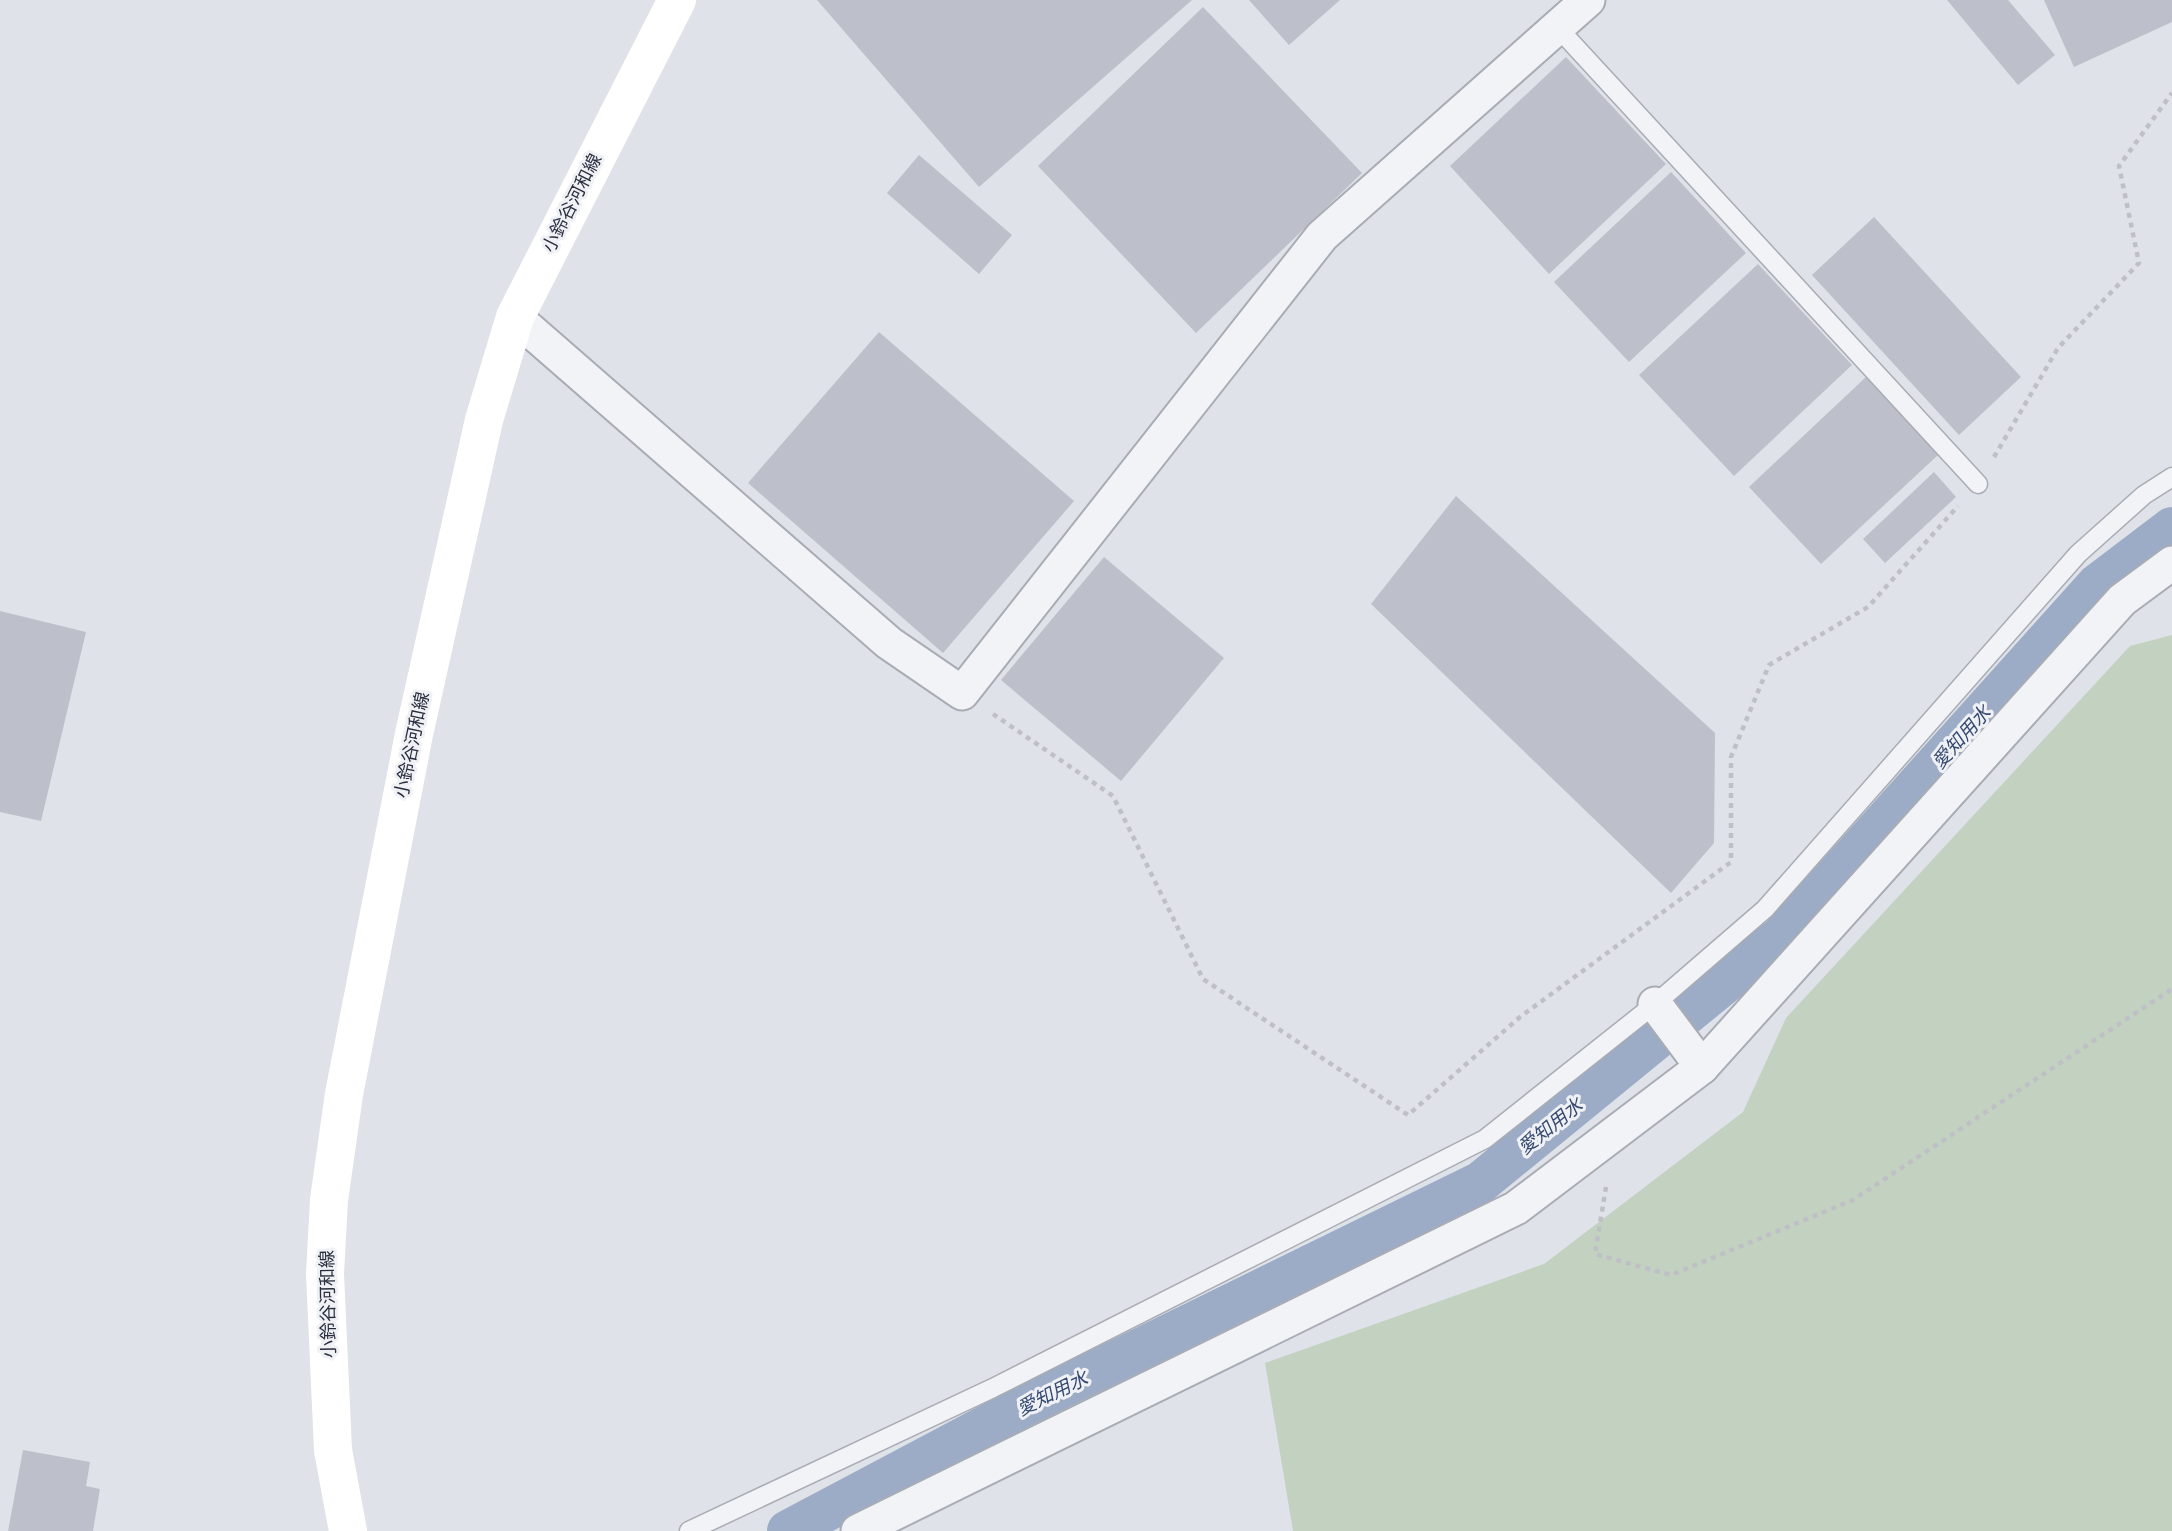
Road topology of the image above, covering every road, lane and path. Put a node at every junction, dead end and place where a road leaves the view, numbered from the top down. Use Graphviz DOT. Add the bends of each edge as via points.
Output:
graph roads {
  1 [pos="677,0"];
  2 [pos="1588,0"];
  3 [pos="1559,29"];
  4 [pos="2172,93"];
  5 [pos="515,317"];
  6 [pos="2172,477"];
  7 [pos="1978,484"];
  8 [pos="2172,563"];
  9 [pos="962,693"];
  10 [pos="2172,989"];
  11 [pos="1655,1004"];
  12 [pos="1696,1059"];
  13 [pos="1608,1178"];
  14 [pos="348,1531"];
  15 [pos="690,1531"];
  16 [pos="858,1531"];
  1 -- 5 [label="main road, 小鈴谷河和線"];
  2 -- 3 [label="street"];
  3 -- 7 [label="lane"];
  3 -- 9 [label="street" via="1322,236"];
  4 -- 7 [label="path" via="2119,166 2139,263 2058,348"];
  5 -- 9 [label="street" via="889,643"];
  5 -- 14 [label="main road, 小鈴谷河和線" via="484,420 414,734 344,1094 329,1200 325,1274 333,1450"];
  6 -- 11 [label="lane" via="2144,495 2078,554 1765,909"];
  7 -- 9 [label="path" via="1868,607 1769,665 1731,757 1731,862 1520,1017 1408,1115 1203,979 1113,796"];
  8 -- 12 [label="street" via="2122,600"];
  10 -- 13 [label="path" via="1853,1200 1671,1275 1595,1254"];
  11 -- 12 [label="street"];
  11 -- 15 [label="lane" via="1464,1153 993,1388"];
  12 -- 16 [label="street" via="1516,1208"];
}
